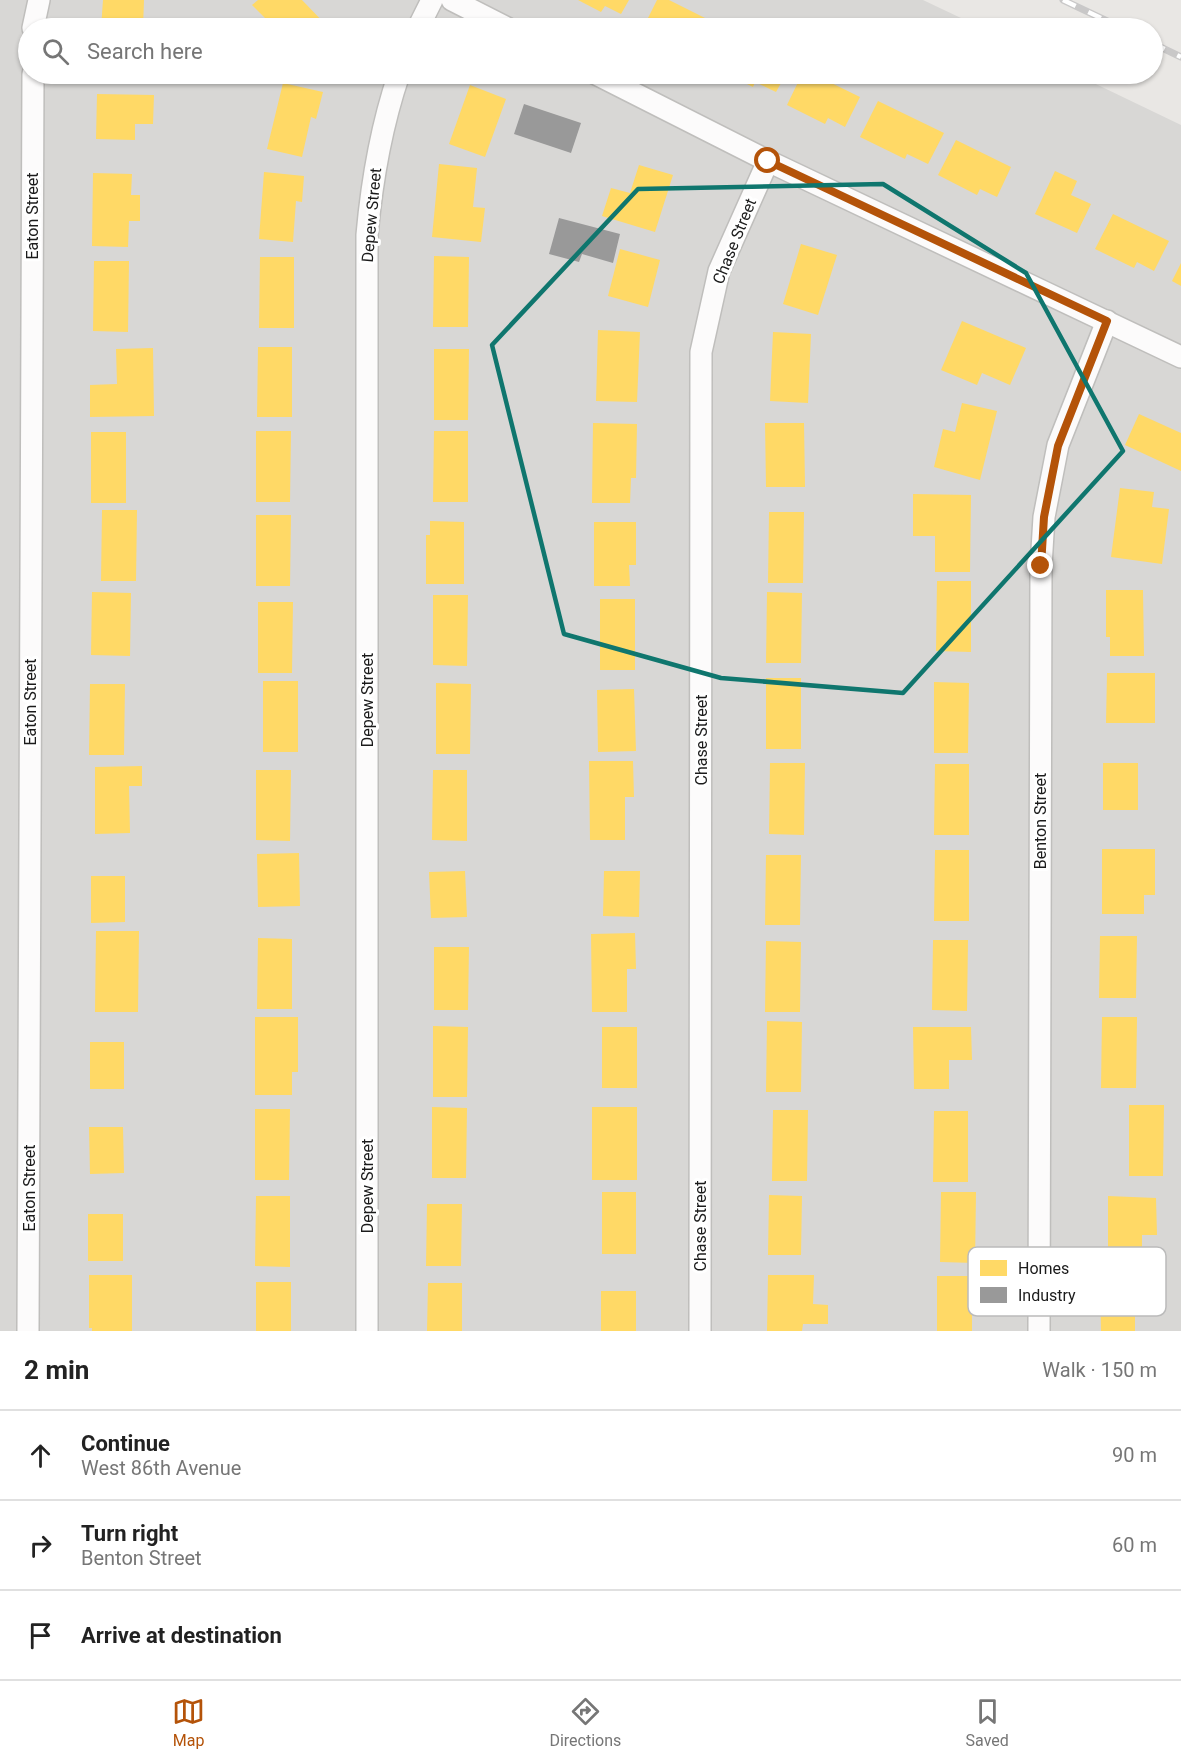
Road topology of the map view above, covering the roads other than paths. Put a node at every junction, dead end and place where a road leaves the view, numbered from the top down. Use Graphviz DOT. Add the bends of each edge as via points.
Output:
graph roads {
  1 [pos="39,0"];
  2 [pos="432,0"];
  3 [pos="452,0"];
  4 [pos="35,18"];
  5 [pos="423,18"];
  6 [pos="487,18"];
  7 [pos="33,84"];
  8 [pos="396,84"];
  9 [pos="616,84"];
  10 [pos="768,161"];
  11 [pos="1107,321"];
  12 [pos="1181,357"];
  13 [pos="1039,1247"];
  14 [pos="1039,1316"];
  15 [pos="28,1331"];
  16 [pos="367,1331"];
  17 [pos="700,1331"];
  18 [pos="1039,1331"];
  1 -- 4 [label="street"];
  2 -- 5 [label="street"];
  3 -- 6 [label="street"];
  7 -- 15 [label="street, Eaton Street"];
  8 -- 16 [label="street, Depew Street" via="373,171 367,235"];
  9 -- 10 [label="street"];
  10 -- 11 [label="street"];
  10 -- 17 [label="street, Chase Street" via="719,271 701,352"];
  11 -- 12 [label="street"];
  11 -- 13 [label="street, Benton Street" via="1058,446 1044,517"];
  14 -- 18 [label="street, Benton Street"];
}
